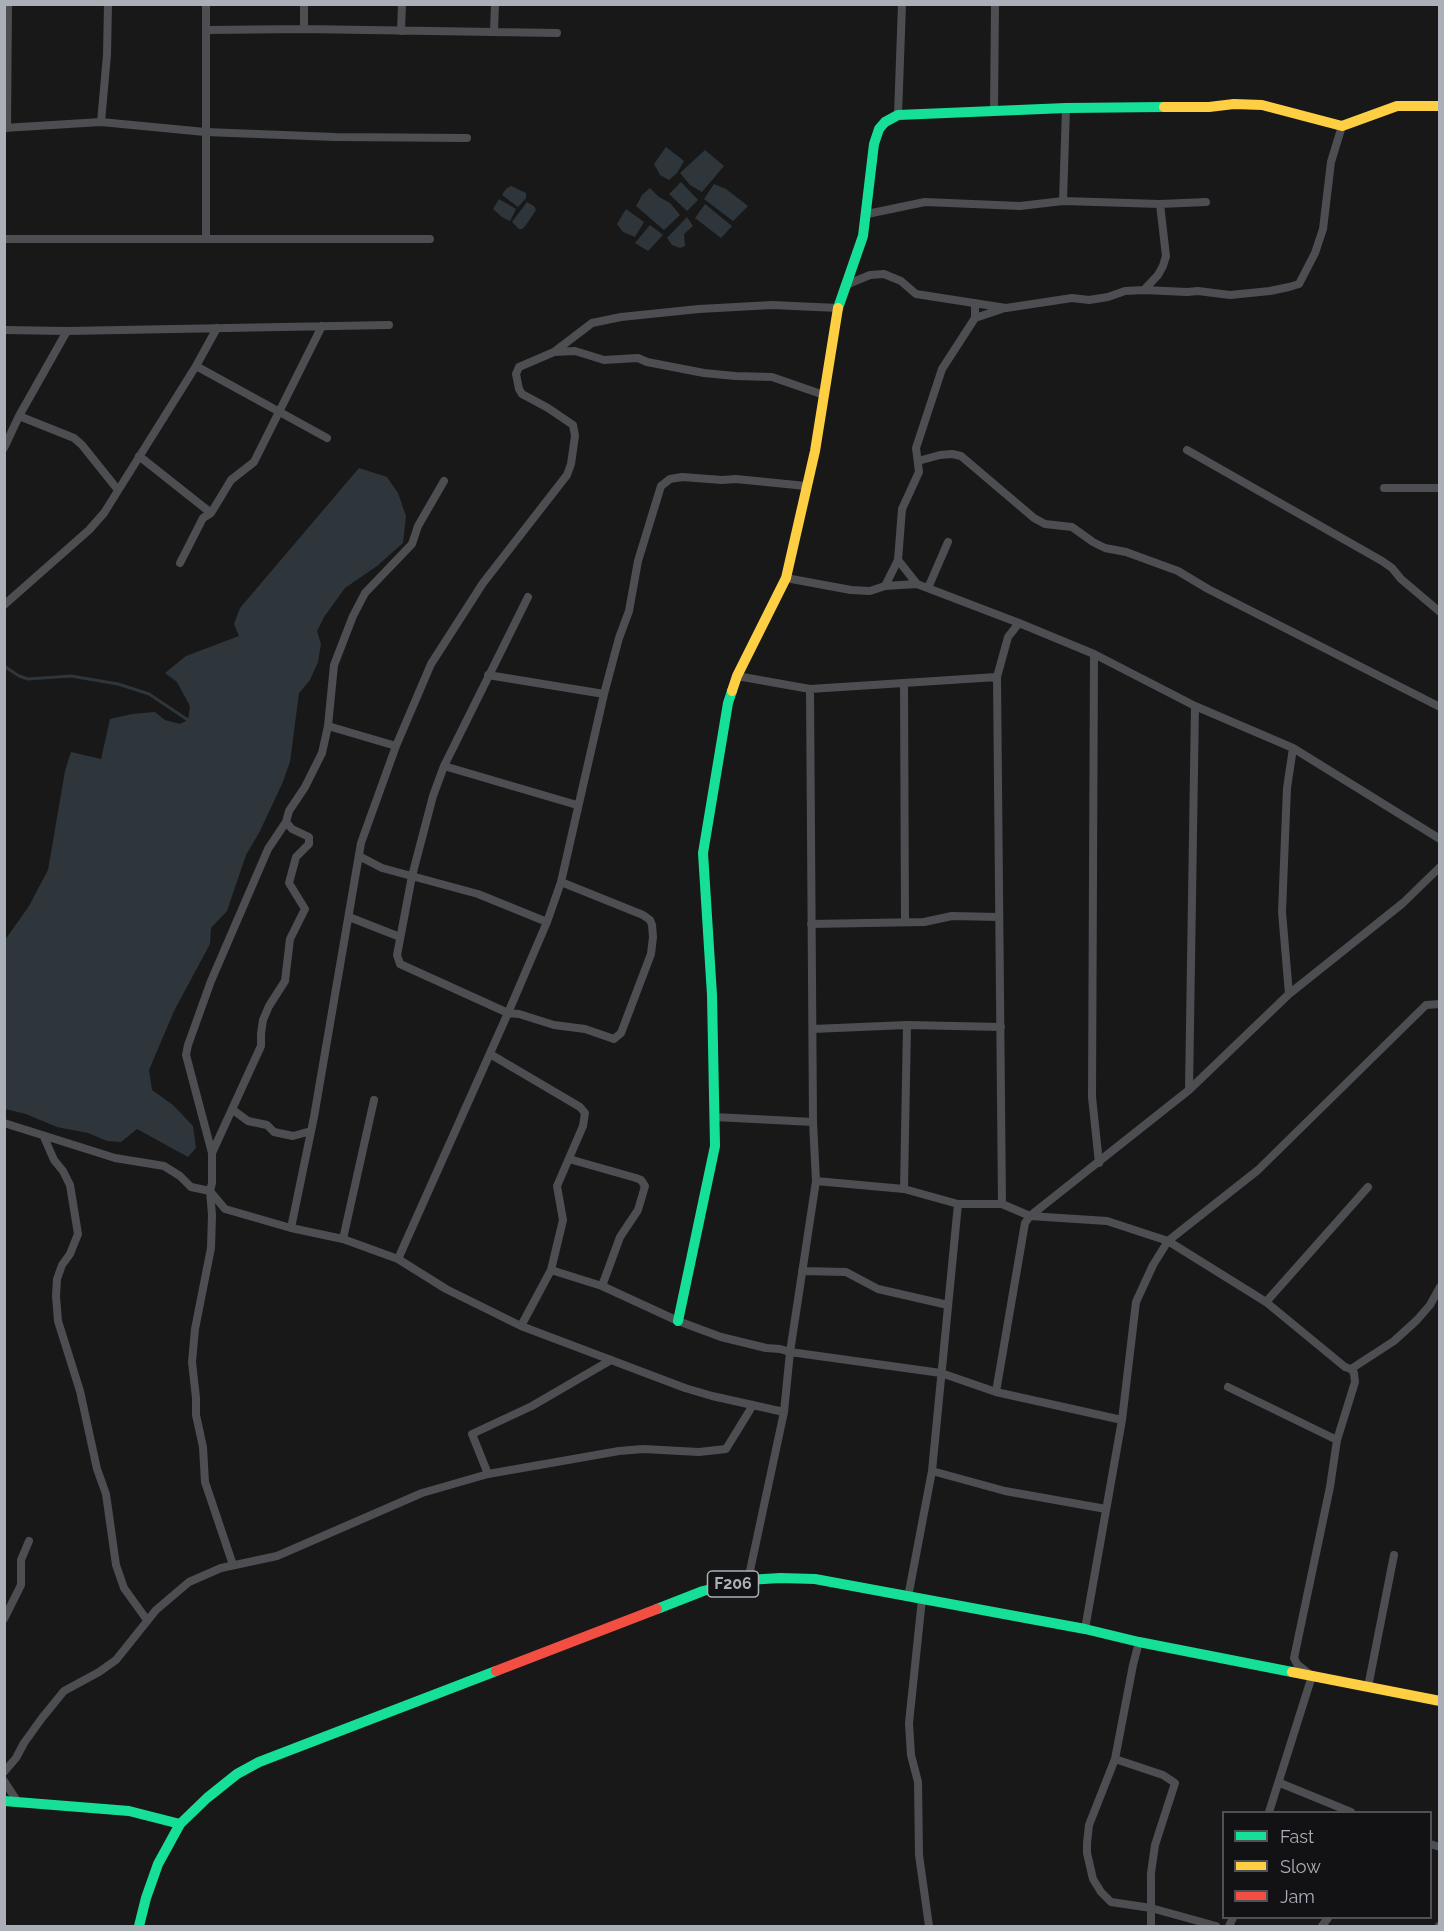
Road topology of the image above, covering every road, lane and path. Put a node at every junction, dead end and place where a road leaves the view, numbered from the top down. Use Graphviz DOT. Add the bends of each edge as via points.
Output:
graph roads {
  1 [pos="8,4"];
  2 [pos="108,4"];
  3 [pos="206,4"];
  4 [pos="304,4"];
  5 [pos="402,4"];
  6 [pos="495,4"];
  7 [pos="902,4"];
  8 [pos="996,4"];
  9 [pos="304,29"];
  10 [pos="206,30"];
  11 [pos="494,31"];
  12 [pos="401,32"];
  13 [pos="557,33"];
  14 [pos="1440,106"];
  15 [pos="1066,108"];
  16 [pos="994,111"];
  17 [pos="898,115"];
  18 [pos="101,122"];
  19 [pos="1342,126"];
  20 [pos="6,128"];
  21 [pos="205,132"];
  22 [pos="467,138"];
  23 [pos="1063,201"];
  24 [pos="1206,202"];
  25 [pos="1160,204"];
  26 [pos="867,214"];
  27 [pos="206,238"];
  28 [pos="4,239"];
  29 [pos="430,239"];
  30 [pos="848,284"];
  31 [pos="1144,290"];
  32 [pos="975,303"];
  33 [pos="838,308"];
  34 [pos="1006,308"];
  35 [pos="975,318"];
  36 [pos="389,325"];
  37 [pos="322,326"];
  38 [pos="217,328"];
  39 [pos="4,330"];
  40 [pos="67,331"];
  41 [pos="554,352"];
  42 [pos="196,366"];
  43 [pos="824,395"];
  44 [pos="280,411"];
  45 [pos="19,416"];
  46 [pos="327,438"];
  47 [pos="4,448"];
  48 [pos="1187,450"];
  49 [pos="139,456"];
  50 [pos="918,461"];
  51 [pos="444,481"];
  52 [pos="806,486"];
  53 [pos="1384,488"];
  54 [pos="1440,488"];
  55 [pos="118,490"];
  56 [pos="211,513"];
  57 [pos="948,542"];
  58 [pos="898,560"];
  59 [pos="180,563"];
  60 [pos="786,578"];
  61 [pos="917,584"];
  62 [pos="885,586"];
  63 [pos="928,588"];
  64 [pos="528,597"];
  65 [pos="4,605"];
  66 [pos="1440,612"];
  67 [pos="1019,623"];
  68 [pos="1094,654"];
  69 [pos="488,675"];
  70 [pos="737,675"];
  71 [pos="997,677"];
  72 [pos="904,683"];
  73 [pos="810,688"];
  74 [pos="604,694"];
  75 [pos="1195,706"];
  76 [pos="1440,708"];
  77 [pos="328,726"];
  78 [pos="396,747"];
  79 [pos="1293,748"];
  80 [pos="444,766"];
  81 [pos="577,805"];
  82 [pos="286,822"];
  83 [pos="1440,839"];
  84 [pos="359,856"];
  85 [pos="1440,867"];
  86 [pos="412,876"];
  87 [pos="561,882"];
  88 [pos="349,917"];
  89 [pos="999,917"];
  90 [pos="905,921"];
  91 [pos="547,922"];
  92 [pos="811,924"];
  93 [pos="400,937"];
  94 [pos="1289,994"];
  95 [pos="1440,1004"];
  96 [pos="508,1013"];
  97 [pos="907,1025"];
  98 [pos="1000,1028"];
  99 [pos="813,1029"];
  100 [pos="490,1054"];
  101 [pos="1189,1090"];
  102 [pos="374,1100"];
  103 [pos="232,1110"];
  104 [pos="714,1117"];
  105 [pos="813,1122"];
  106 [pos="4,1123"];
  107 [pos="311,1131"];
  108 [pos="44,1137"];
  109 [pos="212,1153"];
  110 [pos="569,1159"];
  111 [pos="1099,1163"];
  112 [pos="816,1181"];
  113 [pos="1368,1187"];
  114 [pos="904,1189"];
  115 [pos="210,1191"];
  116 [pos="958,1203"];
  117 [pos="1002,1203"];
  118 [pos="1030,1216"];
  119 [pos="291,1228"];
  120 [pos="343,1239"];
  121 [pos="1168,1241"];
  122 [pos="398,1259"];
  123 [pos="551,1270"];
  124 [pos="802,1271"];
  125 [pos="602,1286"];
  126 [pos="1440,1287"];
  127 [pos="1266,1302"];
  128 [pos="948,1305"];
  129 [pos="678,1321"];
  130 [pos="521,1326"];
  131 [pos="790,1352"];
  132 [pos="611,1360"];
  133 [pos="1351,1369"];
  134 [pos="941,1373"];
  135 [pos="1228,1387"];
  136 [pos="996,1392"];
  137 [pos="753,1405"];
  138 [pos="784,1412"];
  139 [pos="1122,1420"];
  140 [pos="1337,1440"];
  141 [pos="932,1471"];
  142 [pos="488,1474"];
  143 [pos="1107,1509"];
  144 [pos="29,1541"];
  145 [pos="1394,1555"];
  146 [pos="232,1564"];
  147 [pos="748,1580"];
  148 [pos="908,1597"];
  149 [pos="922,1599"];
  150 [pos="4,1619"];
  151 [pos="147,1620"];
  152 [pos="1085,1629"];
  153 [pos="1139,1642"];
  154 [pos="1312,1676"];
  155 [pos="1368,1687"];
  156 [pos="1440,1701"];
  157 [pos="1115,1759"];
  158 [pos="4,1772"];
  159 [pos="4,1781"];
  160 [pos="1280,1783"];
  161 [pos="4,1801"];
  162 [pos="17,1801"];
  163 [pos="1269,1811"];
  164 [pos="1349,1811"];
  165 [pos="180,1824"];
  166 [pos="1151,1908"];
  167 [pos="139,1926"];
  168 [pos="929,1926"];
  169 [pos="1151,1926"];
  170 [pos="1216,1926"];
  1 -- 20 [label="street"];
  2 -- 18 [label="street"];
  3 -- 10 [label="street"];
  4 -- 9 [label="street"];
  5 -- 12 [label="street"];
  6 -- 11 [label="street"];
  7 -- 17 [label="street"];
  8 -- 16 [label="street"];
  9 -- 10 [label="street"];
  9 -- 12 [label="street"];
  10 -- 21 [label="street"];
  11 -- 12 [label="street"];
  11 -- 13 [label="street"];
  14 -- 19 [label="street" via="1397,106"];
  15 -- 16 [label="street"];
  15 -- 19 [label="street" via="1262,105"];
  15 -- 23 [label="street"];
  16 -- 17 [label="street"];
  17 -- 26 [label="street" via="879,129 874,144"];
  18 -- 20 [label="street"];
  18 -- 21 [label="street"];
  19 -- 31 [label="street" via="1331,162 1323,229 1299,284 1230,295"];
  21 -- 22 [label="street"];
  21 -- 27 [label="street"];
  23 -- 25 [label="street"];
  23 -- 26 [label="street" via="1020,206 925,202"];
  24 -- 25 [label="street"];
  25 -- 31 [label="street" via="1166,256 1158,275"];
  26 -- 30 [label="street"];
  27 -- 28 [label="street"];
  27 -- 29 [label="street"];
  30 -- 32 [label="street" via="884,274 901,281 916,294"];
  30 -- 33 [label="street"];
  31 -- 34 [label="street" via="1099,299 1072,298"];
  32 -- 34 [label="street"];
  32 -- 35 [label="street"];
  33 -- 41 [label="street" via="772,305 621,317 592,323"];
  33 -- 43 [label="street"];
  34 -- 35 [label="street"];
  35 -- 50 [label="street" via="942,369 916,448"];
  36 -- 37 [label="street"];
  37 -- 38 [label="street"];
  37 -- 44 [label="street"];
  38 -- 40 [label="street"];
  38 -- 42 [label="street"];
  39 -- 40 [label="street"];
  40 -- 45 [label="street"];
  41 -- 43 [label="street" via="575,351 604,360 638,358 704,373 772,377"];
  41 -- 78 [label="street" via="519,368 516,374 522,394 573,425 572,464 483,584 431,664"];
  42 -- 44 [label="street"];
  42 -- 49 [label="street"];
  43 -- 52 [label="street"];
  44 -- 46 [label="street"];
  44 -- 56 [label="street" via="254,462 231,480"];
  45 -- 47 [label="street"];
  45 -- 55 [label="street" via="74,438"];
  48 -- 66 [label="street" via="1382,561"];
  49 -- 55 [label="street"];
  49 -- 56 [label="street"];
  50 -- 58 [label="street" via="919,472 902,509"];
  50 -- 76 [label="street" via="940,455 960,456 1045,524 1072,527 1105,548 1178,571"];
  51 -- 77 [label="street" via="412,544 365,593 353,616 334,665"];
  52 -- 60 [label="street"];
  52 -- 74 [label="street" via="682,477 661,486"];
  53 -- 54 [label="street"];
  55 -- 65 [label="street" via="89,530"];
  56 -- 59 [label="street" via="203,518"];
  57 -- 63 [label="street"];
  58 -- 61 [label="street"];
  58 -- 62 [label="street"];
  60 -- 62 [label="street" via="851,590 870,591"];
  60 -- 70 [label="street"];
  61 -- 62 [label="street"];
  61 -- 63 [label="street"];
  63 -- 67 [label="street"];
  64 -- 69 [label="street"];
  67 -- 68 [label="street"];
  67 -- 71 [label="street" via="1008,637"];
  68 -- 75 [label="street"];
  68 -- 111 [label="street" via="1092,1097"];
  69 -- 74 [label="street"];
  69 -- 80 [label="street"];
  70 -- 73 [label="street"];
  70 -- 104 [label="street" via="728,703 703,853"];
  71 -- 72 [label="street"];
  71 -- 89 [label="street"];
  72 -- 73 [label="street"];
  72 -- 90 [label="street"];
  73 -- 92 [label="street"];
  74 -- 81 [label="street"];
  75 -- 79 [label="street"];
  75 -- 101 [label="street"];
  77 -- 78 [label="street"];
  77 -- 82 [label="street" via="322,753"];
  78 -- 84 [label="street"];
  79 -- 83 [label="street"];
  79 -- 94 [label="street" via="1287,788 1282,912"];
  80 -- 81 [label="street"];
  80 -- 86 [label="street"];
  81 -- 87 [label="street"];
  82 -- 103 [label="street" via="309,837 309,844 296,857 289,883 305,909 290,939 285,981 263,1020 261,1046"];
  82 -- 109 [label="street" via="268,849 188,1045 186,1055"];
  84 -- 86 [label="street" via="382,868"];
  84 -- 88 [label="street"];
  85 -- 94 [label="street" via="1403,903"];
  86 -- 91 [label="street" via="478,894"];
  86 -- 93 [label="street"];
  87 -- 91 [label="street"];
  87 -- 96 [label="street" via="643,915 652,925 651,954 621,1033 614,1039"];
  88 -- 93 [label="street"];
  88 -- 107 [label="street"];
  89 -- 90 [label="street"];
  89 -- 98 [label="street"];
  90 -- 92 [label="street"];
  91 -- 96 [label="street"];
  92 -- 99 [label="street"];
  93 -- 96 [label="street" via="399,964"];
  94 -- 101 [label="street"];
  95 -- 121 [label="street" via="1426,1005 1258,1170"];
  96 -- 100 [label="street"];
  97 -- 98 [label="street"];
  97 -- 99 [label="street"];
  97 -- 114 [label="street"];
  98 -- 117 [label="street"];
  99 -- 105 [label="street"];
  100 -- 110 [label="street" via="585,1113 584,1126"];
  100 -- 122 [label="street"];
  101 -- 111 [label="street"];
  102 -- 120 [label="street"];
  103 -- 107 [label="street" via="274,1132 293,1136"];
  103 -- 109 [label="street"];
  104 -- 105 [label="street"];
  104 -- 129 [label="street" via="711,1171"];
  105 -- 112 [label="street"];
  106 -- 108 [label="street"];
  107 -- 119 [label="street"];
  108 -- 115 [label="street" via="115,1158 164,1166 191,1187"];
  108 -- 151 [label="street" via="70,1185 78,1234 57,1279 58,1322 106,1494 116,1565 124,1588"];
  109 -- 115 [label="street"];
  110 -- 123 [label="street" via="557,1186 563,1220"];
  110 -- 125 [label="street" via="636,1178 645,1186 638,1210 620,1237"];
  111 -- 118 [label="street"];
  112 -- 114 [label="street"];
  112 -- 124 [label="street"];
  113 -- 127 [label="street"];
  114 -- 116 [label="street"];
  115 -- 119 [label="street" via="225,1209"];
  115 -- 146 [label="street" via="212,1248 192,1362 206,1482"];
  116 -- 117 [label="street"];
  116 -- 128 [label="street"];
  117 -- 118 [label="street"];
  118 -- 121 [label="street" via="1107,1221"];
  118 -- 136 [label="street" via="1025,1223"];
  119 -- 120 [label="street"];
  120 -- 122 [label="street"];
  121 -- 127 [label="street"];
  121 -- 139 [label="street" via="1136,1302"];
  122 -- 130 [label="street"];
  123 -- 125 [label="street"];
  123 -- 130 [label="street"];
  124 -- 128 [label="street" via="846,1272 878,1289"];
  124 -- 131 [label="street"];
  125 -- 129 [label="street"];
  126 -- 133 [label="street" via="1417,1320 1394,1341"];
  127 -- 133 [label="street"];
  128 -- 134 [label="street"];
  129 -- 131 [label="street" via="721,1337"];
  130 -- 132 [label="street"];
  131 -- 134 [label="street"];
  131 -- 138 [label="street"];
  132 -- 137 [label="street" via="685,1388"];
  132 -- 142 [label="street" via="532,1406 472,1434"];
  133 -- 140 [label="street" via="1355,1382"];
  134 -- 136 [label="street"];
  134 -- 141 [label="street"];
  135 -- 140 [label="street"];
  136 -- 139 [label="street"];
  137 -- 138 [label="street"];
  137 -- 142 [label="street" via="726,1449 619,1451"];
  138 -- 147 [label="street"];
  139 -- 143 [label="street"];
  140 -- 154 [label="street" via="1294,1658"];
  141 -- 143 [label="street" via="1005,1491"];
  141 -- 148 [label="street"];
  142 -- 146 [label="street" via="422,1493 277,1556"];
  143 -- 152 [label="street"];
  144 -- 150 [label="street" via="21,1560 21,1585"];
  145 -- 155 [label="street"];
  146 -- 151 [label="street" via="189,1582"];
  147 -- 148 [label="street, F206" via="815,1579"];
  147 -- 165 [label="street, F206" via="703,1591 284,1751 237,1774"];
  148 -- 149 [label="street, F206"];
  149 -- 152 [label="street, F206"];
  149 -- 168 [label="street" via="909,1724 918,1782 919,1855"];
  151 -- 158 [label="street" via="116,1660 64,1691"];
  152 -- 153 [label="street, F206"];
  153 -- 154 [label="street, F206"];
  153 -- 157 [label="street"];
  154 -- 155 [label="street, F206"];
  154 -- 160 [label="street"];
  155 -- 156 [label="street, F206"];
  157 -- 166 [label="street" via="1175,1783 1155,1845"];
  157 -- 166 [label="street" via="1089,1826 1087,1853 1093,1879 1111,1902"];
  159 -- 162 [label="street"];
  160 -- 163 [label="street"];
  160 -- 164 [label="street"];
  161 -- 162 [label="street"];
  162 -- 165 [label="street" via="129,1811"];
  165 -- 167 [label="street, F206" via="158,1864"];
  166 -- 169 [label="street"];
  166 -- 170 [label="street"];
}
